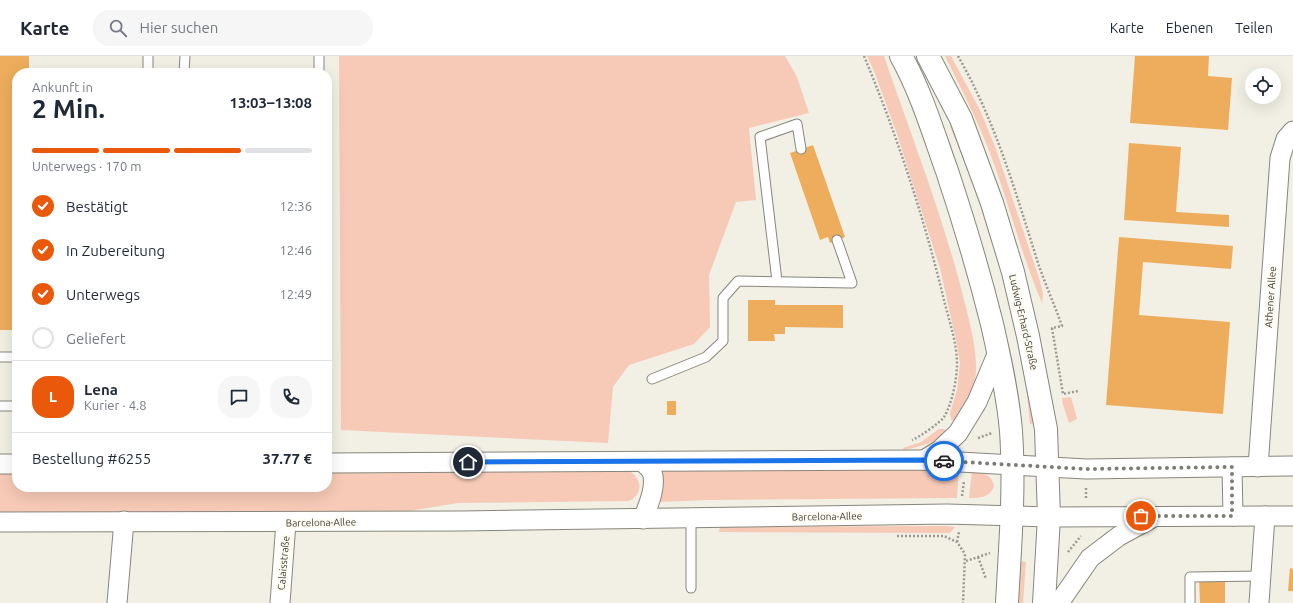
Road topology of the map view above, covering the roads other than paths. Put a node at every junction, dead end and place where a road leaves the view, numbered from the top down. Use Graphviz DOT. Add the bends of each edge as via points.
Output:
graph roads {
  1 [pos="148,56"];
  2 [pos="185,56"];
  3 [pos="319,56"];
  4 [pos="901,56"];
  5 [pos="928,56"];
  6 [pos="148,68"];
  7 [pos="184,68"];
  8 [pos="319,68"];
  9 [pos="1293,131"];
  10 [pos="802,149"];
  11 [pos="837,240"];
  12 [pos="776,282"];
  13 [pos="998,352"];
  14 [pos="0,357"];
  15 [pos="12,357"];
  16 [pos="652,379"];
  17 [pos="0,406"];
  18 [pos="12,406"];
  19 [pos="924,460"];
  20 [pos="643,462"];
  21 [pos="332,463"];
  22 [pos="0,464"];
  23 [pos="12,464"];
  24 [pos="1012,465"];
  25 [pos="1048,466"];
  26 [pos="1293,466"];
  27 [pos="1232,467"];
  28 [pos="1258,467"];
  29 [pos="1012,515"];
  30 [pos="1155,516"];
  31 [pos="1232,516"];
  32 [pos="1266,516"];
  33 [pos="1293,516"];
  34 [pos="691,517"];
  35 [pos="1049,517"];
  36 [pos="643,519"];
  37 [pos="124,521"];
  38 [pos="0,522"];
  39 [pos="286,522"];
  40 [pos="1261,576"];
  41 [pos="691,588"];
  42 [pos="117,603"];
  43 [pos="280,603"];
  44 [pos="1007,603"];
  45 [pos="1044,603"];
  46 [pos="1059,603"];
  47 [pos="1190,603"];
  48 [pos="1259,603"];
  1 -- 6 [label="lane"];
  2 -- 7 [label="lane"];
  3 -- 8 [label="lane"];
  4 -- 13 [label="main road" via="914,81 960,211 981,280"];
  5 -- 25 [label="main road, Ludwig-Erhard-Straße" via="961,119 992,203 1013,272 1037,379 1046,429"];
  9 -- 28 [label="street, Athener Allee" via="1286,139 1280,158"];
  10 -- 12 [label="lane" via="797,124 760,137"];
  11 -- 12 [label="lane" via="852,283"];
  12 -- 16 [label="lane" via="738,281 723,298 723,341 706,357"];
  13 -- 19 [label="street" via="977,402 958,433 940,450"];
  13 -- 24 [label="main road" via="1010,420"];
  14 -- 15 [label="lane"];
  17 -- 18 [label="lane"];
  19 -- 20 [label="street"];
  19 -- 24 [label="street"];
  20 -- 21 [label="street"];
  20 -- 36 [label="street" via="652,471 653,487"];
  22 -- 23 [label="street"];
  24 -- 25 [label="street"];
  24 -- 29 [label="main road"];
  25 -- 27 [label="street" via="1086,469"];
  25 -- 35 [label="main road, Ludwig-Erhard-Straße"];
  26 -- 28 [label="street"];
  27 -- 28 [label="street"];
  27 -- 31 [label="street"];
  29 -- 34 [label="street, Barcelona-Allee"];
  29 -- 35 [label="street"];
  29 -- 44 [label="main road"];
  30 -- 31 [label="street"];
  30 -- 35 [label="street"];
  30 -- 46 [label="street" via="1119,536 1090,558"];
  31 -- 32 [label="street"];
  32 -- 33 [label="street"];
  32 -- 40 [label="street"];
  34 -- 36 [label="street, Barcelona-Allee"];
  34 -- 41 [label="lane"];
  35 -- 45 [label="main road, Ludwig-Erhard-Straße"];
  36 -- 39 [label="street, Barcelona-Allee"];
  37 -- 38 [label="street, Barcelona-Allee"];
  37 -- 39 [label="street, Barcelona-Allee"];
  37 -- 42 [label="street"];
  39 -- 43 [label="street, Calaisstraße"];
  40 -- 47 [label="lane" via="1190,577"];
  40 -- 48 [label="street"];
}
